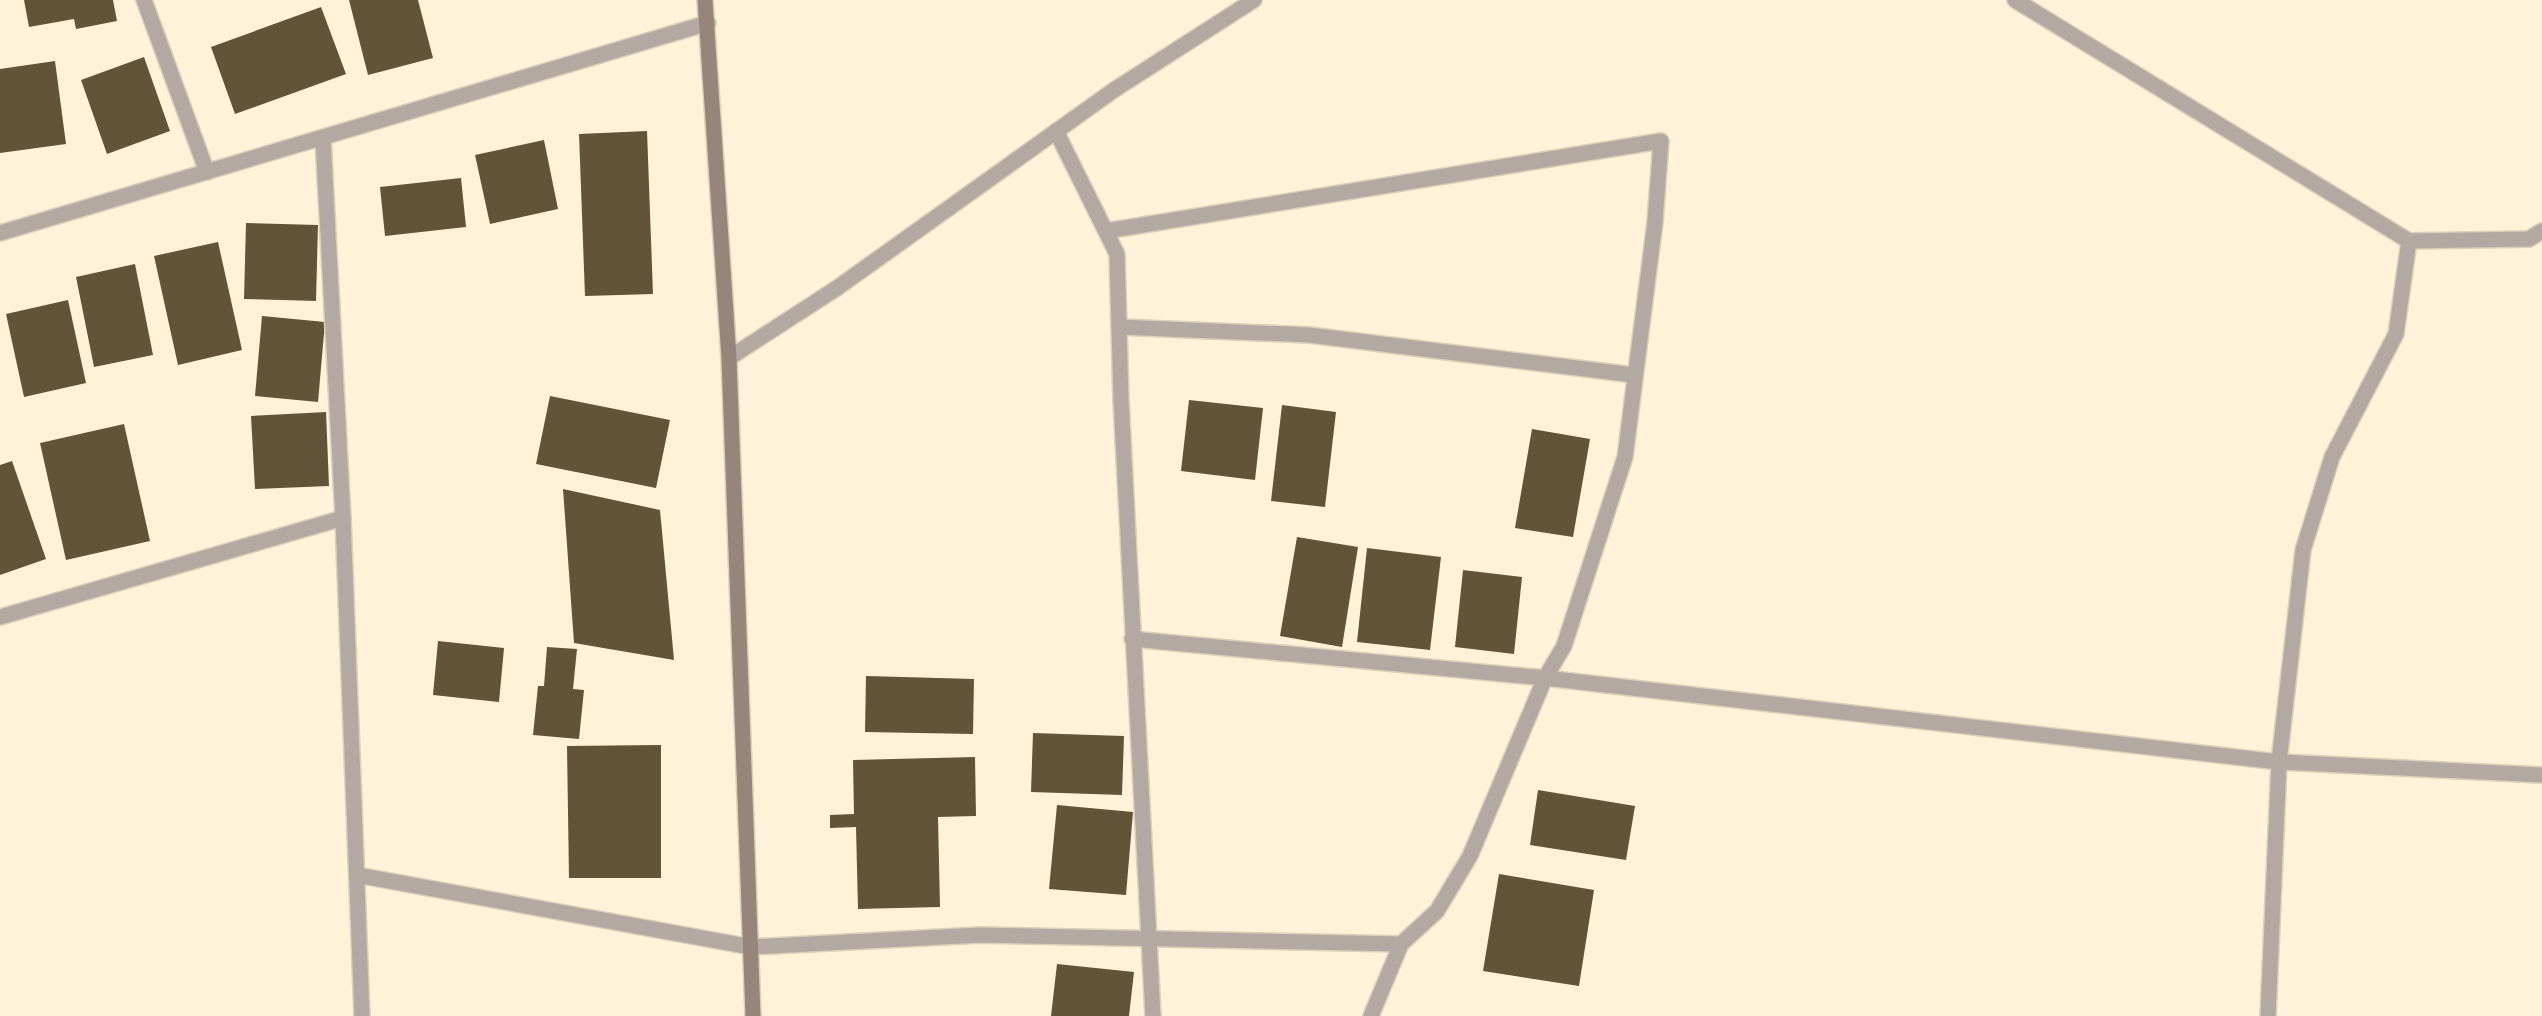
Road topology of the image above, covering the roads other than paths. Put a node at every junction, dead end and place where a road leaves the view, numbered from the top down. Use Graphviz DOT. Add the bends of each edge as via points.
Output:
graph roads {
  1 [pos="144,0"];
  2 [pos="705,0"];
  3 [pos="1254,0"];
  4 [pos="2015,0"];
  5 [pos="708,24"];
  6 [pos="1056,131"];
  7 [pos="323,138"];
  8 [pos="207,172"];
  9 [pos="1106,231"];
  10 [pos="2542,232"];
  11 [pos="0,233"];
  12 [pos="2409,241"];
  13 [pos="1119,327"];
  14 [pos="729,358"];
  15 [pos="1634,375"];
  16 [pos="343,518"];
  17 [pos="0,617"];
  18 [pos="1132,639"];
  19 [pos="1545,678"];
  20 [pos="2279,762"];
  21 [pos="2542,775"];
  22 [pos="357,875"];
  23 [pos="1148,938"];
  24 [pos="1401,944"];
  25 [pos="750,947"];
  26 [pos="362,1016"];
  27 [pos="753,1016"];
  28 [pos="1154,1016"];
  29 [pos="1372,1016"];
  30 [pos="2268,1016"];
  1 -- 8 [label="street"];
  2 -- 5 [label="street"];
  3 -- 6 [label="street"];
  4 -- 12 [label="street"];
  5 -- 7 [label="street"];
  5 -- 14 [label="street"];
  6 -- 9 [label="street"];
  6 -- 14 [label="street" via="837,288"];
  7 -- 8 [label="street"];
  7 -- 16 [label="street"];
  8 -- 11 [label="street"];
  9 -- 13 [label="street" via="1117,254"];
  9 -- 15 [label="street" via="1661,141 1656,222"];
  10 -- 12 [label="street" via="2529,239"];
  12 -- 20 [label="street" via="2396,334 2332,457 2303,550"];
  13 -- 15 [label="street" via="1309,335"];
  13 -- 18 [label="street"];
  14 -- 25 [label="street"];
  15 -- 19 [label="street" via="1625,457 1564,646"];
  16 -- 17 [label="street"];
  16 -- 22 [label="street"];
  18 -- 19 [label="street"];
  18 -- 23 [label="street"];
  19 -- 20 [label="street"];
  19 -- 24 [label="street" via="1470,856 1438,911"];
  20 -- 21 [label="street"];
  20 -- 30 [label="street"];
  22 -- 25 [label="street"];
  22 -- 26 [label="street"];
  23 -- 24 [label="street"];
  23 -- 25 [label="street" via="980,935"];
  23 -- 28 [label="street"];
  24 -- 29 [label="street"];
  25 -- 27 [label="street"];
}
